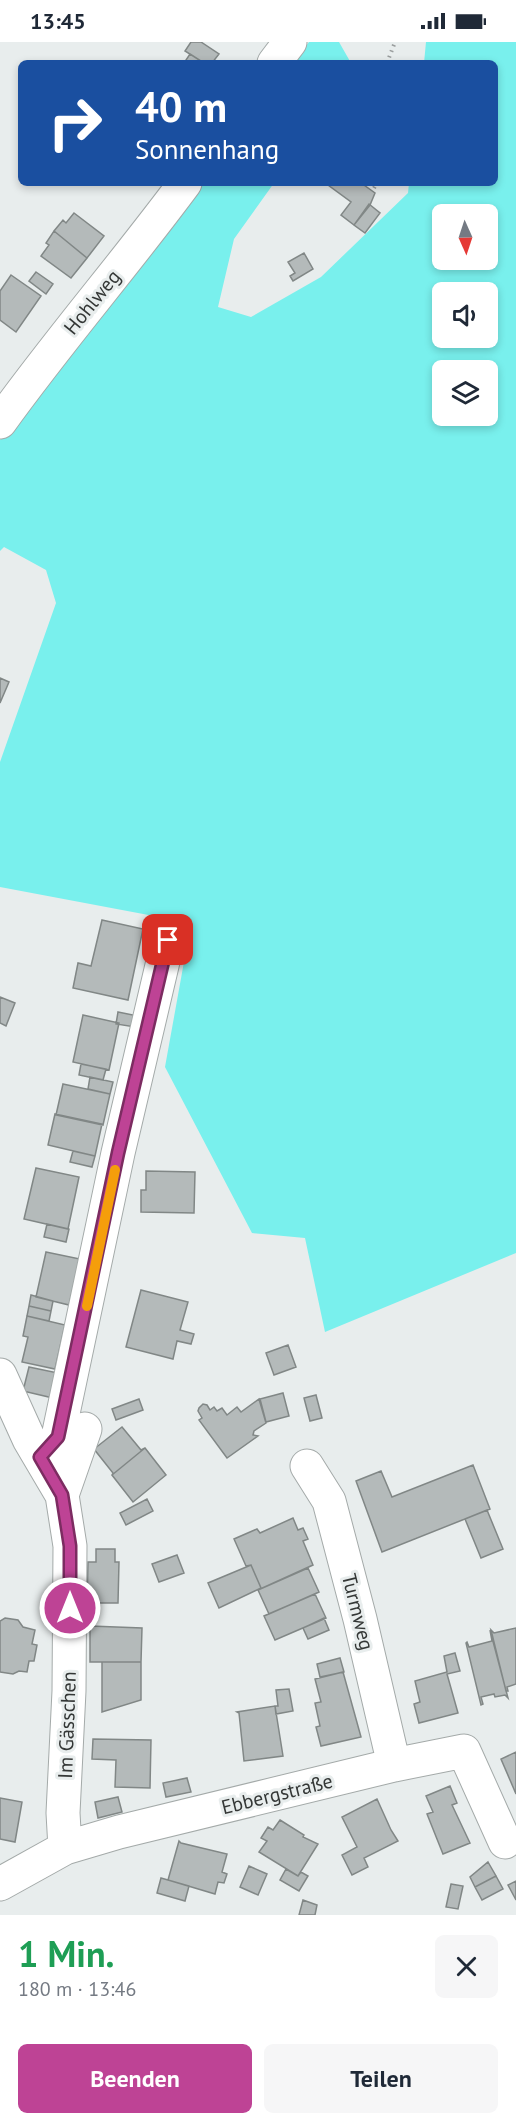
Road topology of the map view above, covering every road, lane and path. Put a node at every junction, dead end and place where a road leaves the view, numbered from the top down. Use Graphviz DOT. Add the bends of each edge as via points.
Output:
graph roads {
  1 [pos="290,42"];
  2 [pos="395,42"];
  3 [pos="276,60"];
  4 [pos="388,60"];
  5 [pos="183,186"];
  6 [pos="0,422"];
  7 [pos="168,940"];
  8 [pos="0,1376"];
  9 [pos="85,1429"];
  10 [pos="40,1457"];
  11 [pos="307,1466"];
  12 [pos="62,1495"];
  13 [pos="394,1765"];
  14 [pos="505,1842"];
  15 [pos="65,1848"];
  16 [pos="0,1884"];
  1 -- 3 [label="street"];
  2 -- 4 [label="path"];
  5 -- 6 [label="street, Hohlweg"];
  7 -- 10 [label="street" via="58,1437"];
  8 -- 10 [label="street, Im Gässchen"];
  9 -- 12 [label="street, Im Gässchen"];
  10 -- 12 [label="street, Im Gässchen"];
  11 -- 13 [label="street, Turmweg" via="329,1501"];
  12 -- 15 [label="street, Im Gässchen" via="70,1546"];
  13 -- 14 [label="street, Ebbergstraße" via="464,1751"];
  13 -- 15 [label="street, Ebbergstraße"];
  15 -- 16 [label="street, Ebbergstraße"];
}
